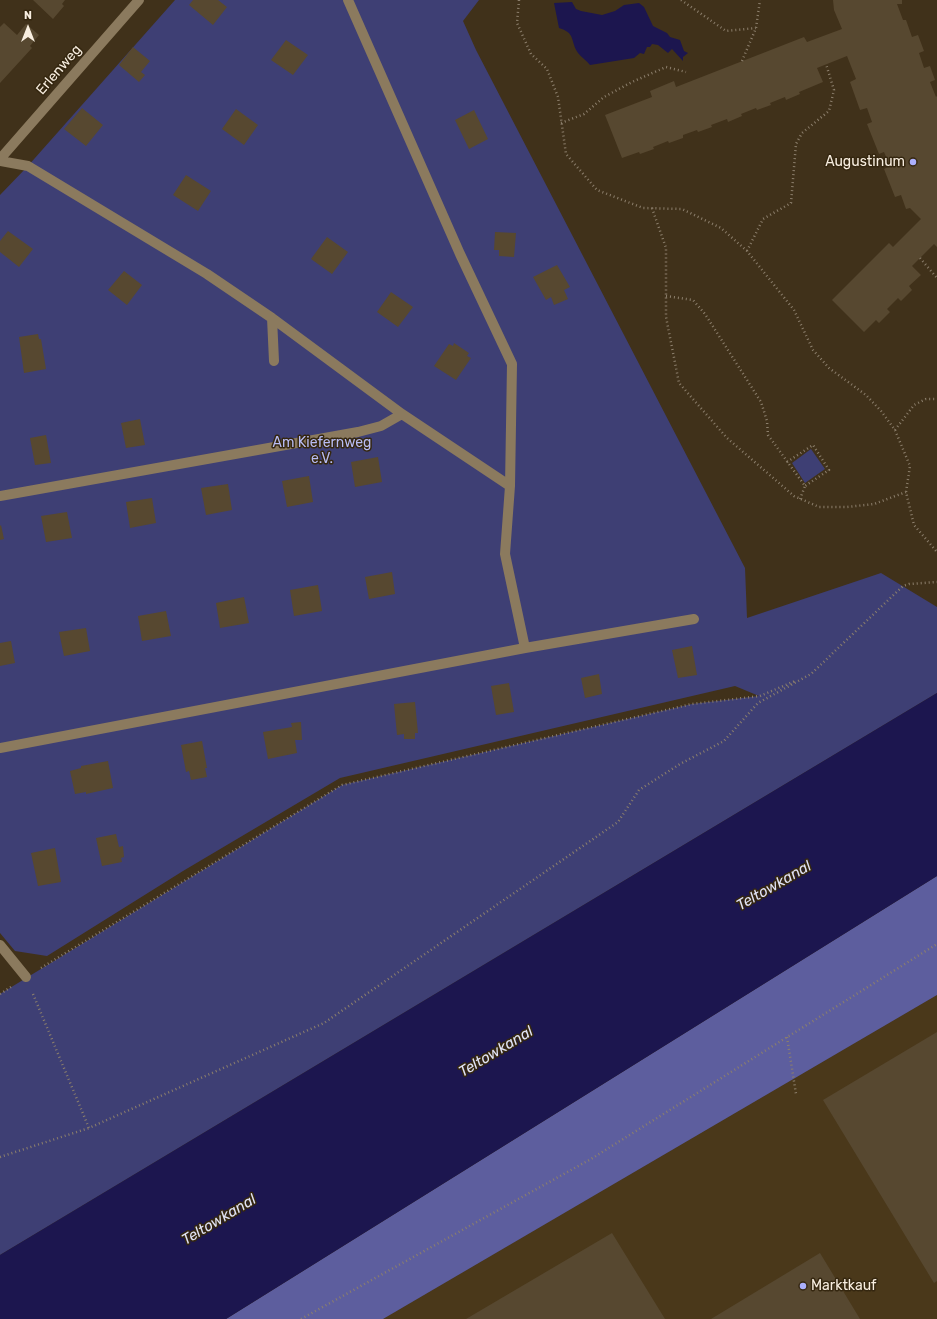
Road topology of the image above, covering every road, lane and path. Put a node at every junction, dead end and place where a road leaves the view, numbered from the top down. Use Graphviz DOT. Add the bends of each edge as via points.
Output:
graph roads {
  1 [pos="139,0"];
  2 [pos="348,0"];
  3 [pos="519,0"];
  4 [pos="681,0"];
  5 [pos="760,0"];
  6 [pos="756,28"];
  7 [pos="742,61"];
  8 [pos="826,64"];
  9 [pos="686,72"];
  10 [pos="561,123"];
  11 [pos="0,160"];
  12 [pos="652,208"];
  13 [pos="747,251"];
  14 [pos="920,258"];
  15 [pos="937,278"];
  16 [pos="666,296"];
  17 [pos="272,318"];
  18 [pos="274,361"];
  19 [pos="937,399"];
  20 [pos="402,414"];
  21 [pos="895,430"];
  22 [pos="787,462"];
  23 [pos="510,486"];
  24 [pos="805,486"];
  25 [pos="906,492"];
  26 [pos="0,496"];
  27 [pos="800,499"];
  28 [pos="937,552"];
  29 [pos="937,582"];
  30 [pos="694,619"];
  31 [pos="525,648"];
  32 [pos="810,674"];
  33 [pos="0,748"];
  34 [pos="937,944"];
  35 [pos="0,945"];
  36 [pos="26,977"];
  37 [pos="787,1037"];
  38 [pos="796,1094"];
  39 [pos="89,1128"];
  40 [pos="0,1157"];
  41 [pos="301,1319"];
  1 -- 11 [label="street, Erlenweg"];
  2 -- 23 [label="street" via="460,254 512,364"];
  3 -- 10 [label="path" via="517,23 531,54 547,70 558,98"];
  4 -- 6 [label="path" via="726,31"];
  5 -- 6 [label="path"];
  6 -- 7 [label="path"];
  8 -- 13 [label="path" via="834,90 829,111 802,133 796,144 791,203 763,219"];
  9 -- 10 [label="path" via="666,67 651,73 604,97 584,114"];
  10 -- 12 [label="path" via="566,154 597,190 643,208"];
  11 -- 17 [label="street" via="28,166 207,274"];
  12 -- 13 [label="path" via="682,209 721,228"];
  12 -- 16 [label="path" via="666,248"];
  13 -- 21 [label="path" via="794,310 813,350 829,368 866,395"];
  14 -- 15 [label="path"];
  16 -- 22 [label="path" via="693,300 705,314 760,402 767,421 768,436"];
  16 -- 27 [label="path" via="666,317 679,383 727,438"];
  17 -- 18 [label="street"];
  17 -- 20 [label="street"];
  19 -- 21 [label="path" via="926,399 914,405"];
  20 -- 23 [label="street"];
  20 -- 26 [label="street" via="381,426"];
  21 -- 25 [label="path" via="910,466"];
  22 -- 24 [label="path"];
  22 -- 24 [label="path" via="813,445 829,470"];
  23 -- 31 [label="street" via="504,554"];
  24 -- 27 [label="path"];
  25 -- 27 [label="path" via="874,504 847,507 819,507"];
  25 -- 28 [label="path" via="914,526"];
  29 -- 32 [label="path" via="903,586"];
  30 -- 31 [label="street"];
  31 -- 33 [label="street"];
  32 -- 36 [label="path" via="760,696 692,704 342,785"];
  32 -- 39 [label="path" via="758,703 724,741 680,764 639,790 618,822 324,1023"];
  34 -- 37 [label="path"];
  35 -- 36 [label="street"];
  36 -- 39 [label="path"];
  37 -- 38 [label="path"];
  37 -- 41 [label="path" via="591,1159"];
  39 -- 40 [label="path"];
}
